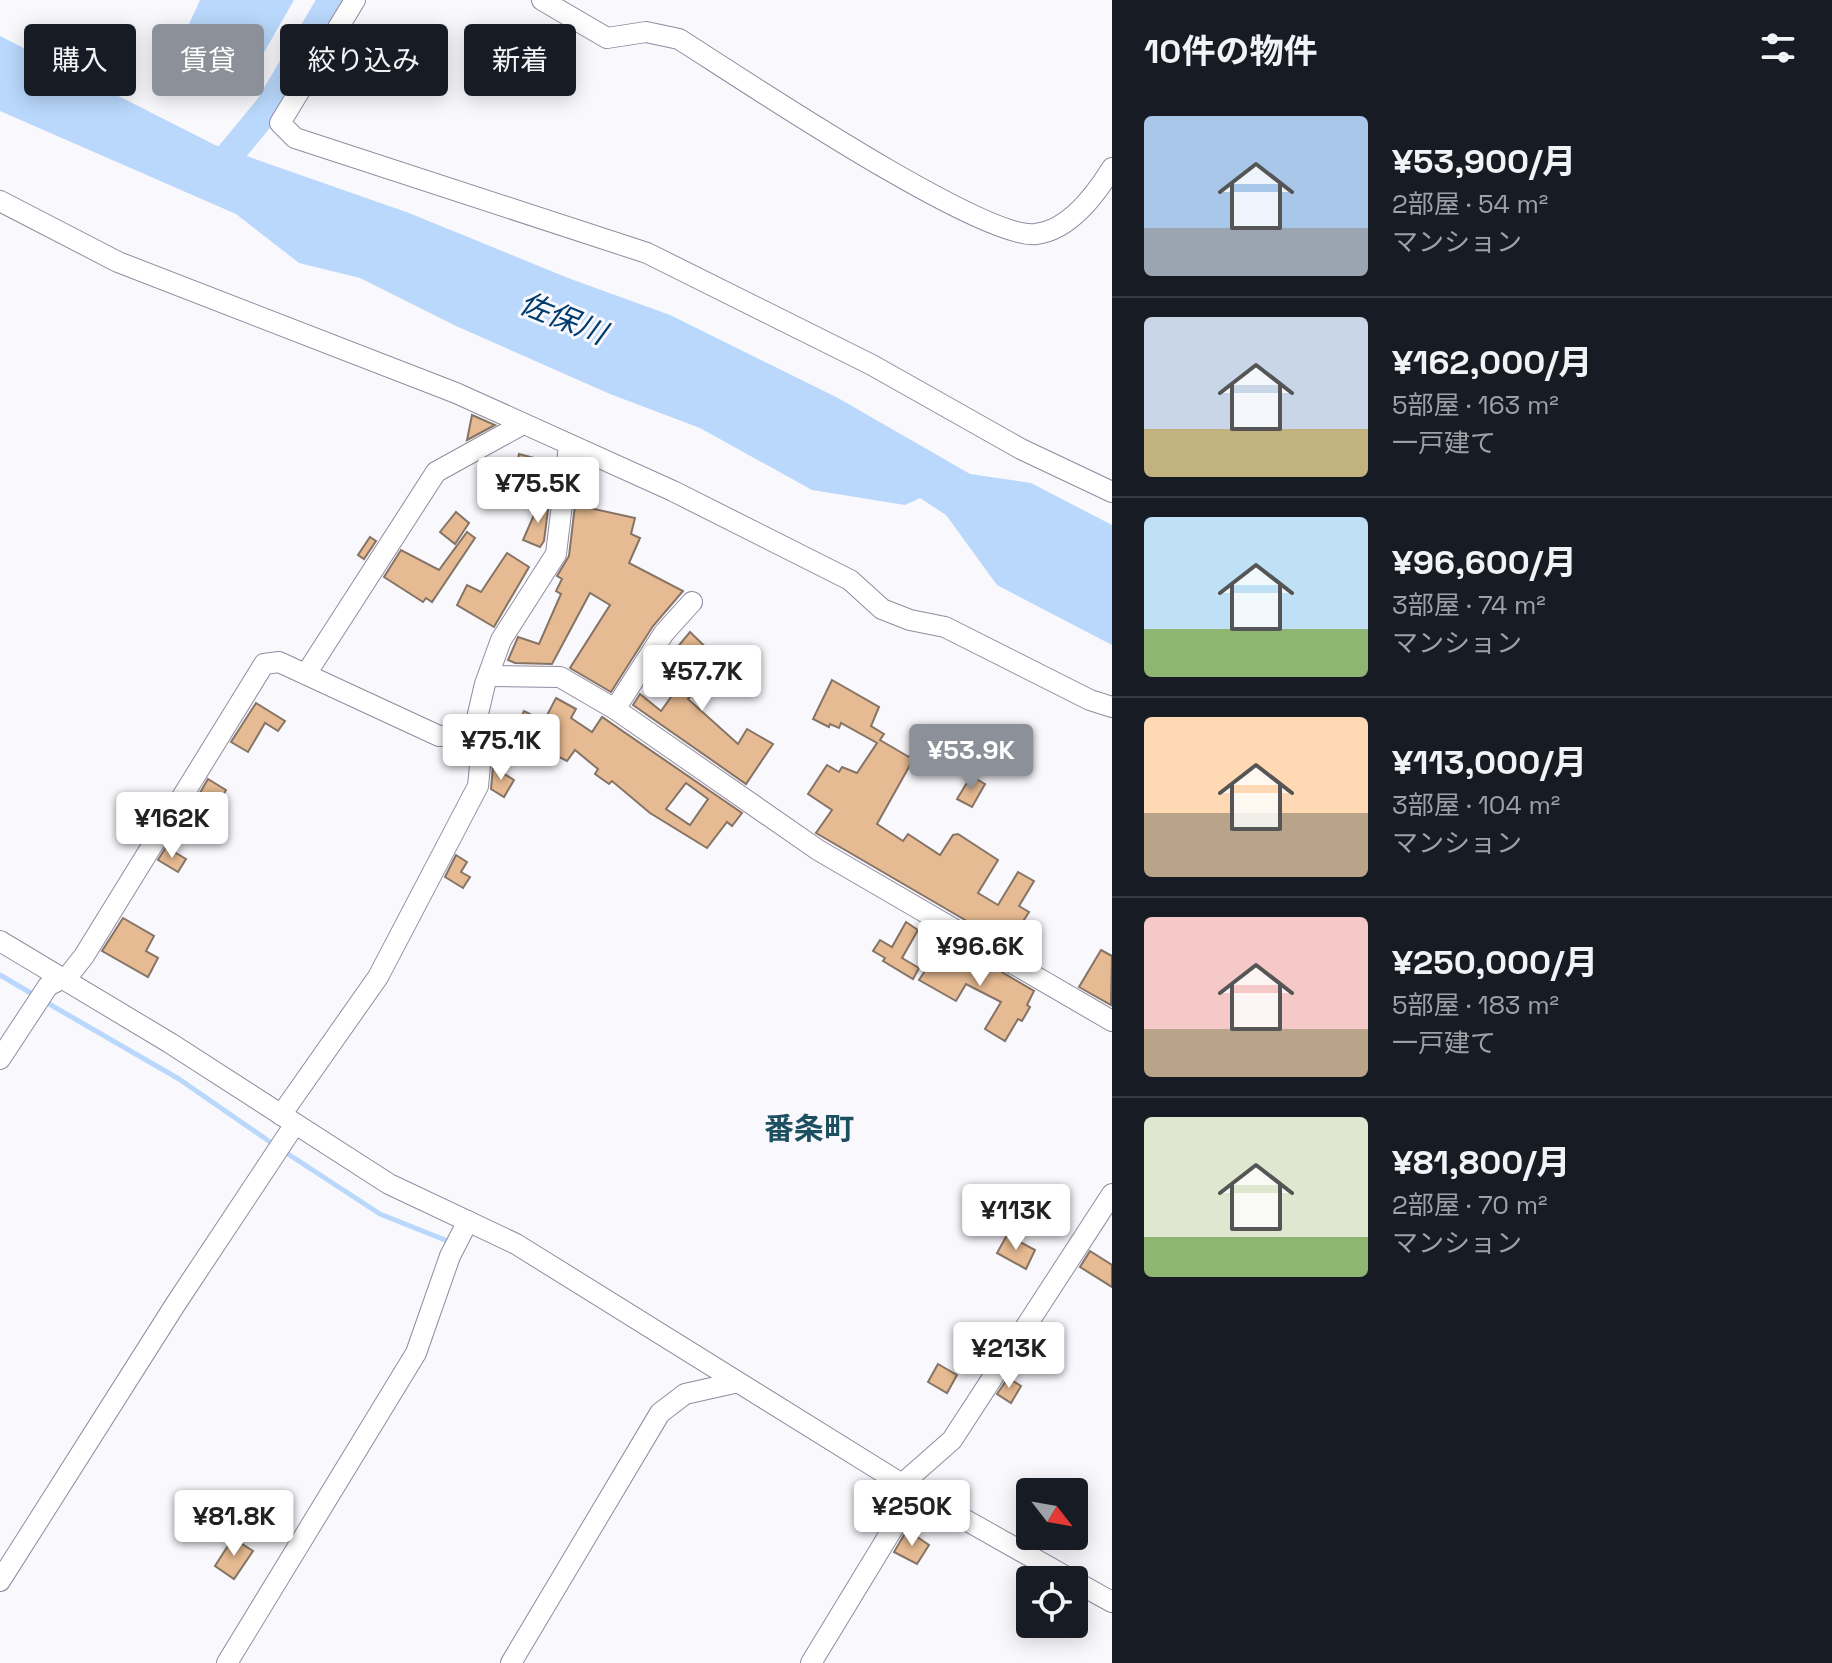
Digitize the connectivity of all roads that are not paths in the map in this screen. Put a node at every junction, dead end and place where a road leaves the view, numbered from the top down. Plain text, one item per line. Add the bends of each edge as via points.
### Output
1 (355, 0) edge
2 (542, 0) edge
3 (1112, 168) edge
4 (0, 201) edge
5 (523, 424) junction
6 (569, 446) junction
7 (1112, 492) edge
8 (692, 602) dead end
9 (306, 674) junction
10 (490, 676) junction
11 (1112, 707) edge
12 (615, 709) junction
13 (473, 735) junction
14 (0, 941) edge
15 (60, 980) junction
16 (1112, 1021) edge
17 (0, 1059) edge
18 (288, 1120) junction
19 (1112, 1194) edge
20 (468, 1221) junction
21 (734, 1383) junction
22 (908, 1488) junction
23 (1048, 1566) edge
24 (0, 1581) edge
25 (1088, 1588) edge
26 (1112, 1602) edge
27 (227, 1663) edge
28 (511, 1663) edge
29 (811, 1663) edge

1 - 7 street via 280,123 295,138 647,253
2 - 3 street via 607,38 646,32 679,39 872,159 964,211 1012,230 1035,235 1056,228 1098,190
4 - 5 street via 118,262
5 - 6 street
5 - 9 street via 436,472
6 - 10 street via 556,554 501,640
6 - 11 street via 673,491 850,580 882,609 945,627
8 - 12 street via 664,633
9 - 13 street via 439,736
9 - 15 street via 279,662 264,664 84,956
10 - 12 street via 560,677
10 - 13 street
12 - 16 street via 818,850
13 - 18 street via 481,756 478,786 378,977
14 - 15 street
15 - 17 street via 48,986
15 - 18 street
18 - 20 street via 389,1184
18 - 24 street
19 - 22 street via 952,1440
20 - 21 street via 516,1244
20 - 27 street via 416,1353
21 - 22 street
21 - 28 street via 685,1394 660,1413
22 - 23 street
22 - 29 street
25 - 26 street

